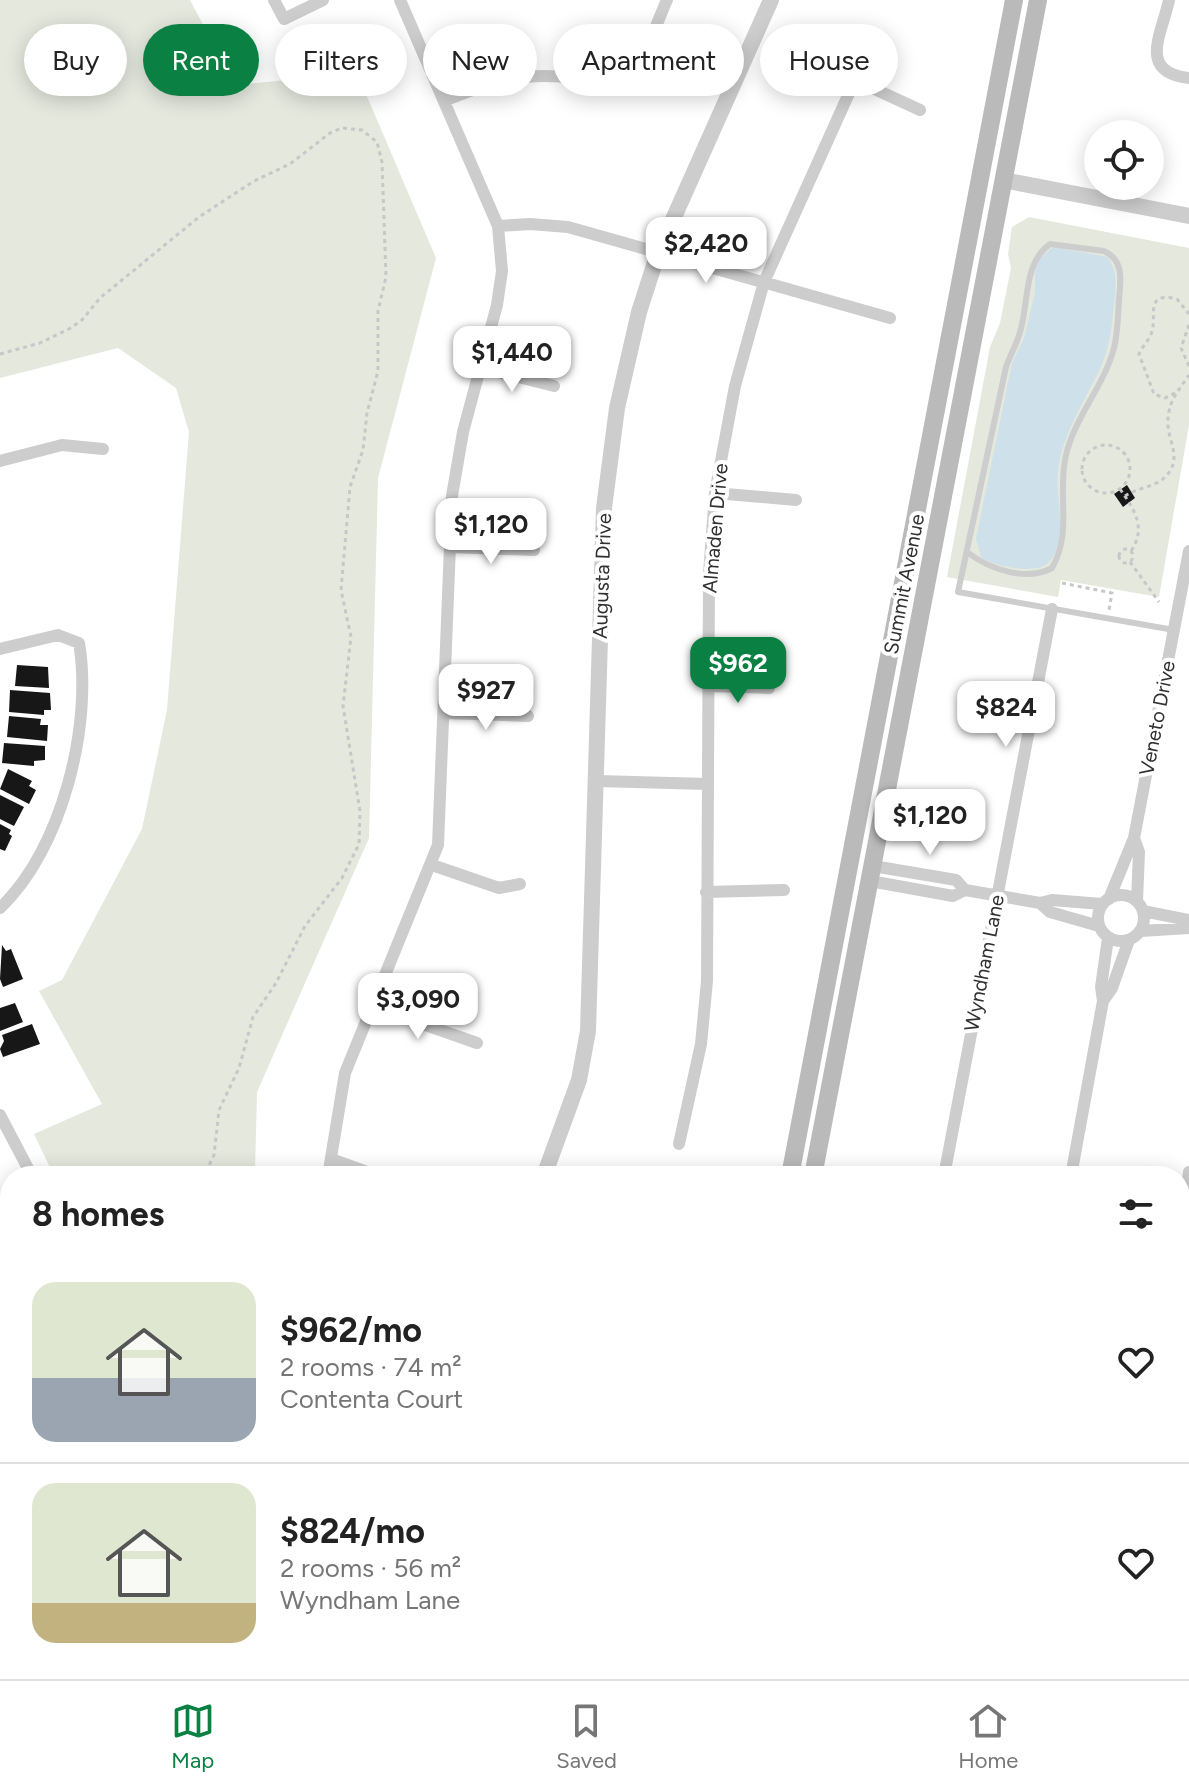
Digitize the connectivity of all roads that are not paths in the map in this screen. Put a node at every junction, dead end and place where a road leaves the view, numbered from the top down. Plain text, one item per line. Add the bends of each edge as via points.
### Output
1 (274, 0) edge
2 (323, 0) edge
3 (400, 0) edge
4 (667, 0) edge
5 (771, 0) edge
6 (1014, 0) edge
7 (1038, 0) edge
8 (1169, 0) edge
9 (1189, 78) edge
10 (444, 101) junction
11 (920, 110) dead end
12 (981, 176) junction
13 (1003, 180) junction
14 (1189, 216) edge
15 (498, 226) junction
16 (658, 253) junction
17 (764, 282) junction
18 (890, 318) dead end
19 (479, 367) junction
20 (554, 386) dead end
21 (103, 449) dead end
22 (0, 461) edge
23 (715, 493) junction
24 (796, 500) dead end
25 (450, 547) junction
26 (534, 550) dead end
27 (1189, 551) edge
28 (967, 552) junction
29 (1052, 609) junction
30 (1174, 630) junction
31 (0, 649) edge
32 (707, 686) junction
33 (769, 688) dead end
34 (445, 713) junction
35 (528, 716) dead end
36 (597, 781) junction
37 (708, 784) junction
38 (1134, 838) junction
39 (432, 865) junction
40 (871, 873) junction
41 (520, 884) dead end
42 (784, 890) dead end
43 (706, 892) junction
44 (996, 896) junction
45 (1106, 902) junction
46 (1040, 903) junction
47 (1140, 906) junction
48 (0, 908) edge
49 (1189, 920) edge
50 (1099, 926) junction
51 (1189, 928) edge
52 (1141, 931) junction
53 (1108, 938) junction
54 (1129, 940) junction
55 (1103, 1001) junction
56 (371, 1006) junction
57 (477, 1043) dead end
58 (0, 1115) edge
59 (679, 1144) dead end
60 (331, 1159) junction
61 (27, 1166) edge
62 (330, 1166) edge
63 (350, 1166) edge
64 (548, 1166) edge
65 (792, 1166) edge
66 (815, 1166) edge
67 (946, 1166) edge
68 (1073, 1166) edge

1 - 2 street via 284,19
3 - 10 street
4 - 10 street via 635,72 616,87 544,74 511,76
5 - 16 street, Augusta Drive
6 - 12 main road, Summit Avenue
7 - 13 main road, Summit Avenue
8 - 9 street via 1156,57 1169,73
10 - 15 street
11 - 17 street, Almaden Drive via 855,80
12 - 13 street
12 - 65 main road, Summit Avenue
13 - 14 street
13 - 40 main road, Summit Avenue
15 - 16 street via 568,227
15 - 19 street via 501,287
16 - 17 street
16 - 36 street, Augusta Drive via 629,353 610,448 601,567
17 - 18 street
17 - 23 street, Almaden Drive via 735,386
19 - 20 street
19 - 25 street via 456,467
21 - 22 street via 62,445
23 - 24 street
23 - 32 street, Almaden Drive
25 - 26 street
25 - 34 street
27 - 30 street, Veneto Drive
28 - 28 lane via 1032,266 1050,244 1104,251 1122,275 1116,333 1108,364 1065,458 1066,518 1058,557 1052,568 1031,575 988,567
28 - 29 lane via 958,592
29 - 30 lane
29 - 44 street, Wyndham Lane
30 - 38 street, Veneto Drive
31 - 48 street via 58,635 79,643 84,673 65,802 44,849
32 - 33 street
32 - 37 street, Almaden Drive
34 - 35 street
34 - 39 street via 441,814
36 - 37 street
36 - 64 street, Augusta Drive via 588,1031 579,1080
37 - 43 street, Almaden Drive
38 - 45 street, Veneto Drive
38 - 47 street, Veneto Drive
39 - 41 street via 499,888
39 - 56 street
40 - 44 street via 953,896 965,890
40 - 66 main road, Summit Avenue
42 - 43 street
43 - 59 street, Almaden Drive via 701,1044
44 - 46 street
44 - 67 street, Wyndham Lane
45 - 46 street
45 - 47 street via 1123,895
45 - 50 street
46 - 50 street via 1050,912
47 - 49 street
47 - 52 street
50 - 53 street
51 - 52 street
52 - 54 street
53 - 54 street
53 - 55 street
54 - 55 street
55 - 68 street
56 - 57 street
56 - 60 street via 345,1073
58 - 61 street
60 - 62 street
60 - 63 street

